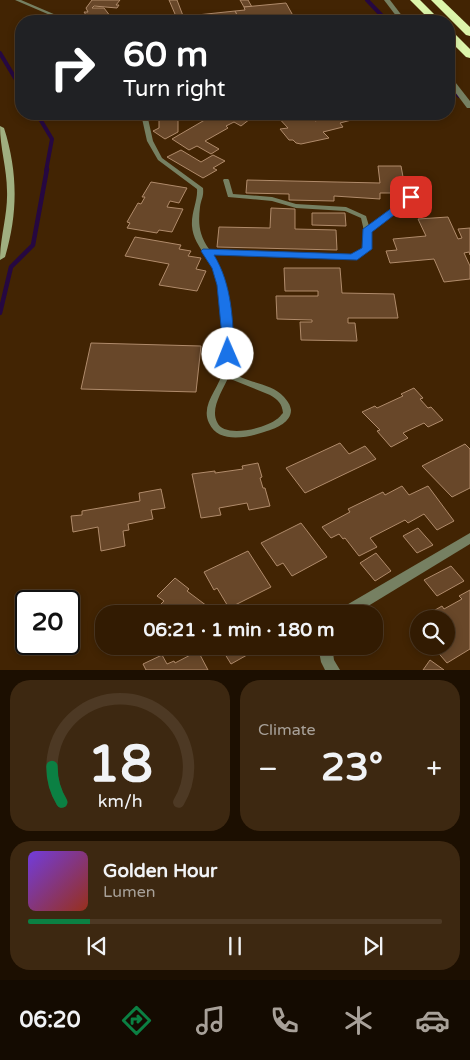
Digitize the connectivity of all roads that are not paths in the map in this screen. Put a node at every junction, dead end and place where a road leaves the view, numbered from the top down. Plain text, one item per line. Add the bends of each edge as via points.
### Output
1 (17, 0) edge
2 (387, 0) edge
3 (415, 0) edge
4 (436, 0) edge
5 (449, 0) edge
6 (53, 15) edge
7 (399, 15) edge
8 (430, 15) edge
9 (451, 15) edge
10 (455, 18) edge
11 (470, 23) edge
12 (470, 33) edge
13 (455, 40) edge
14 (470, 55) edge
15 (455, 87) edge
16 (470, 106) edge
17 (145, 120) edge
18 (0, 128) edge
19 (226, 180) dead end
20 (411, 197) dead end
21 (367, 231) junction
22 (207, 251) junction
23 (0, 257) edge
24 (227, 371) junction
25 (470, 538) edge
26 (358, 605) edge
27 (327, 655) edge
28 (333, 670) edge

1 - 6 lane
2 - 7 street
3 - 8 highway
4 - 9 highway
5 - 11 highway
10 - 12 highway
13 - 14 highway
15 - 16 street
17 - 22 lane via 150,141 160,159 200,188 195,226
18 - 23 street via 9,158 13,191 10,223
19 - 21 lane via 230,196 272,199 296,206 346,209 364,217
20 - 21 lane
21 - 22 lane via 367,249 353,257
22 - 24 lane via 217,268 224,292
24 - 24 lane via 211,407 215,426 222,432 248,434 282,422 287,410 279,397 232,377
25 - 26 street
27 - 28 street

